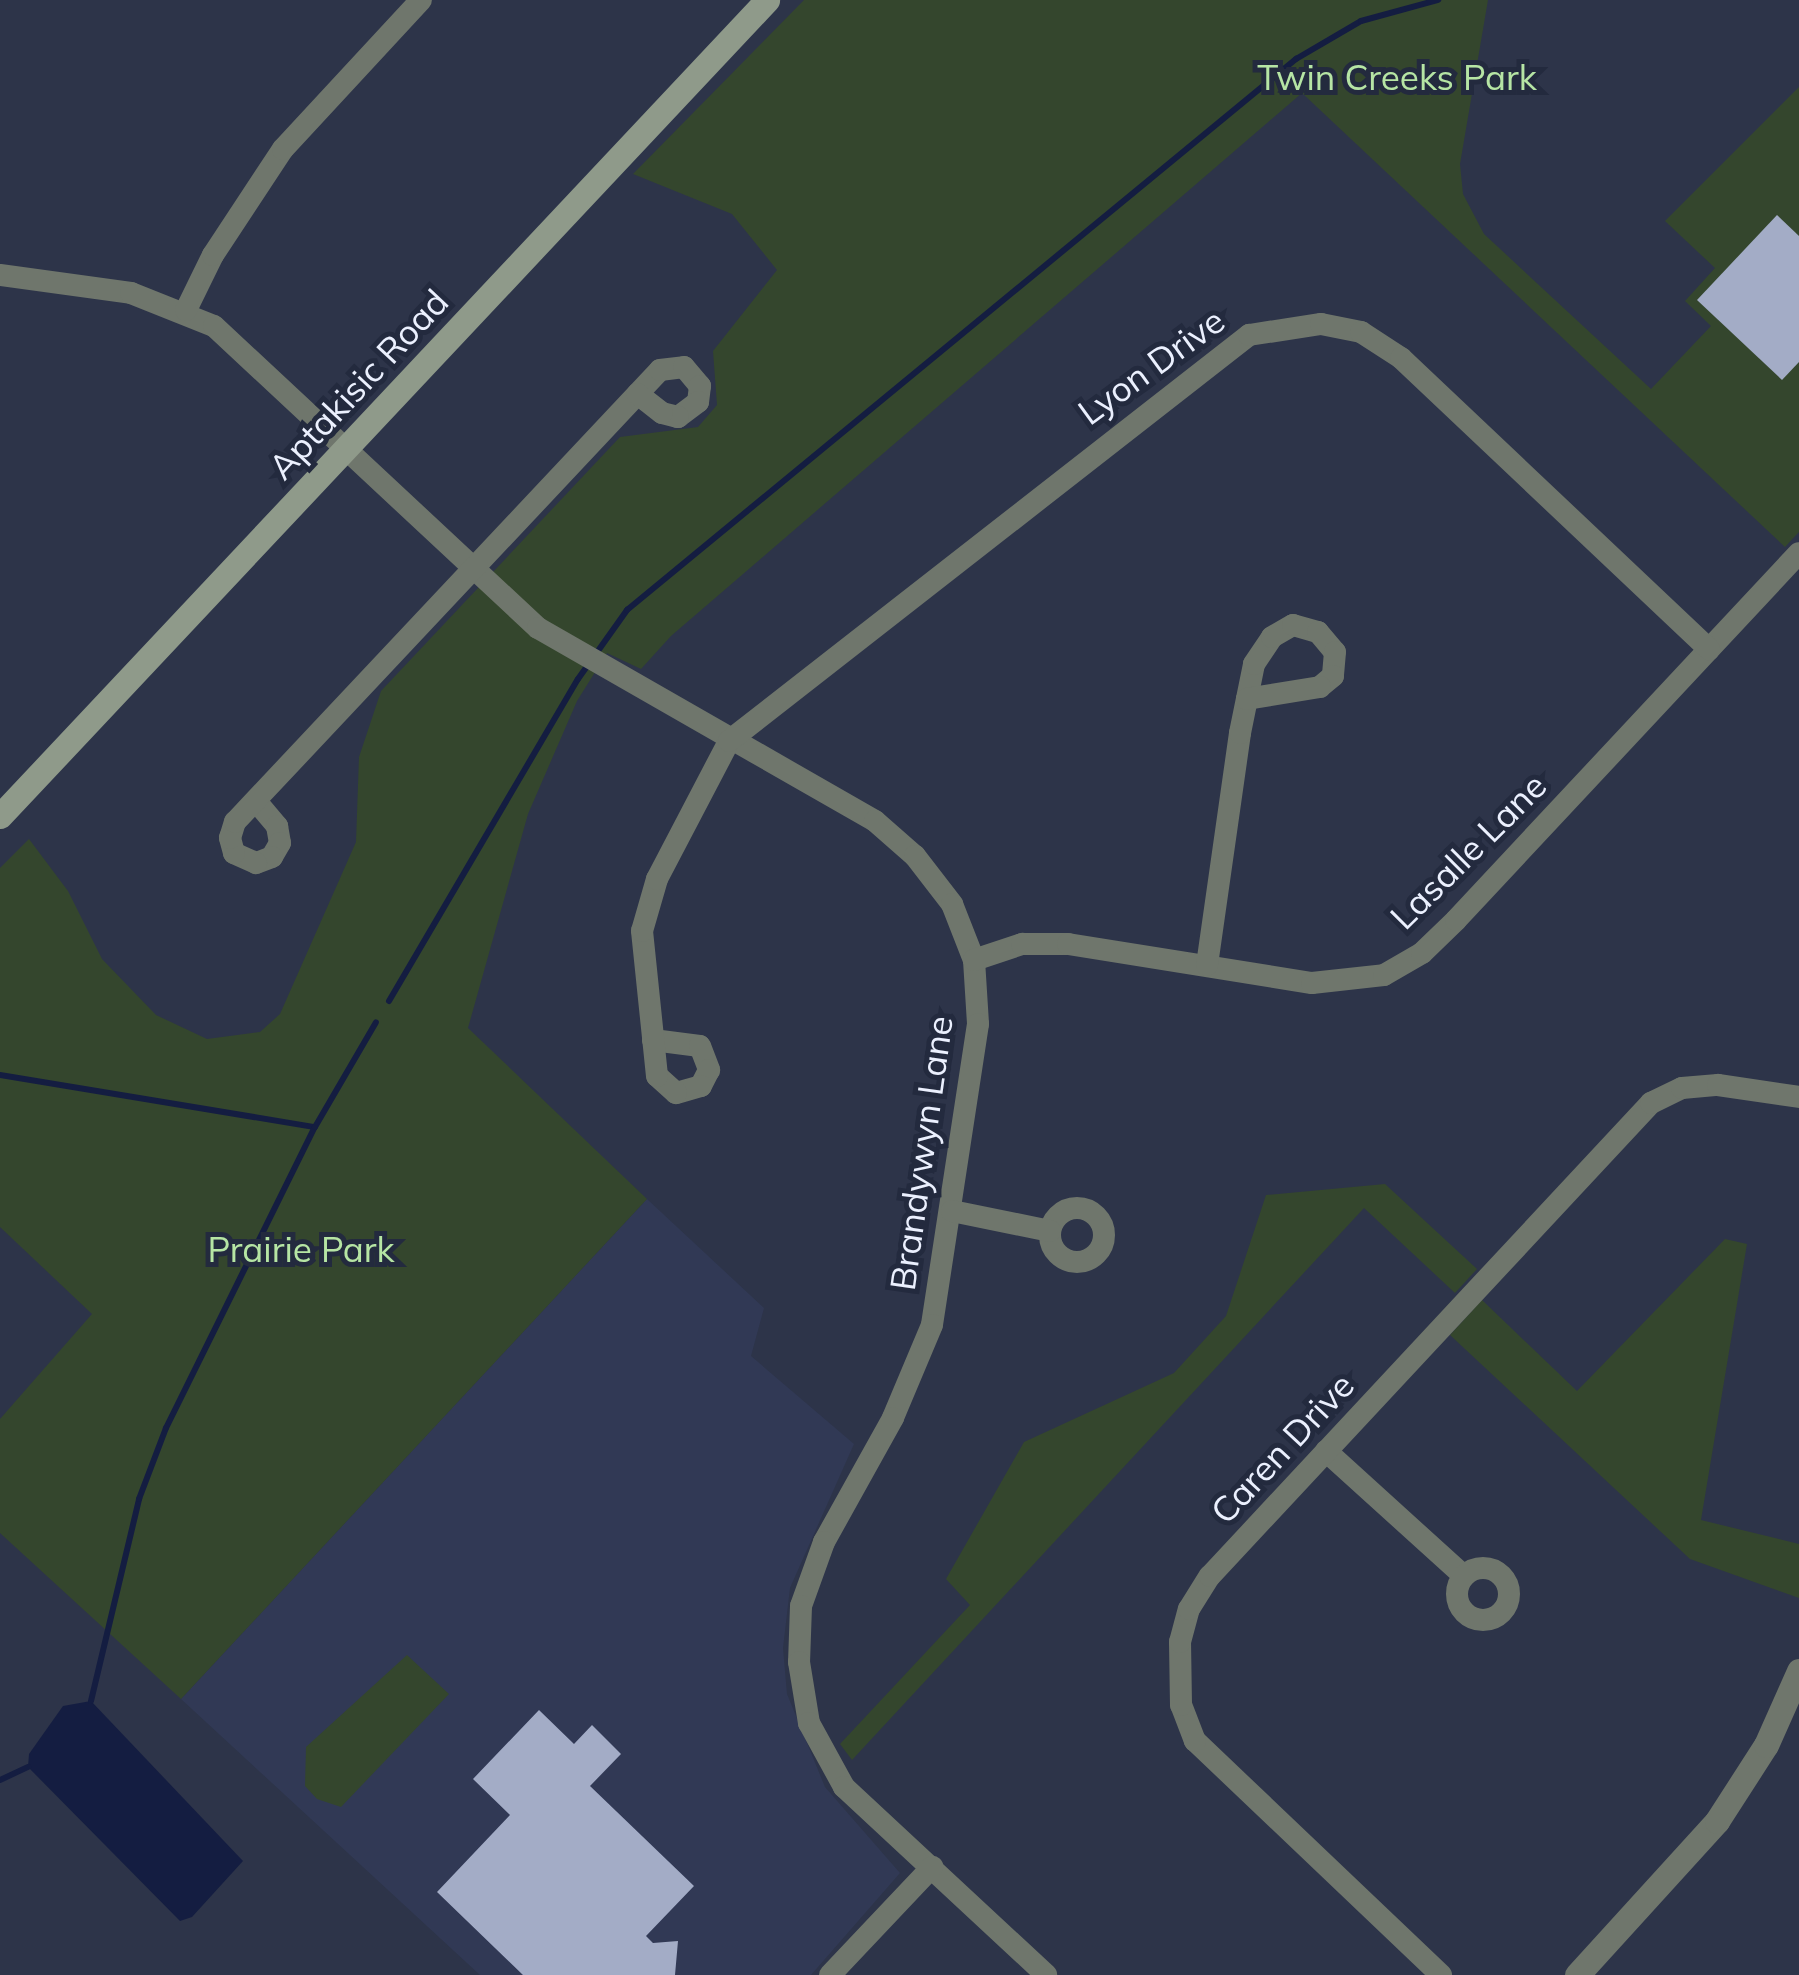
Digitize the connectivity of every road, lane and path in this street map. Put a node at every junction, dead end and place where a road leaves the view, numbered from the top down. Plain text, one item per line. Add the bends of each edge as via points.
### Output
1 (421, 0) edge
2 (767, 0) edge
3 (0, 274) edge
4 (186, 310) junction
5 (638, 394) dead end
6 (348, 447) junction
7 (1799, 553) edge
8 (476, 566) junction
9 (1709, 649) junction
10 (1247, 699) dead end
11 (729, 741) junction
12 (256, 801) dead end
13 (0, 816) edge
14 (974, 960) junction
15 (1207, 965) junction
16 (653, 1040) dead end
17 (1799, 1097) edge
18 (952, 1211) junction
19 (1050, 1231) dead end
20 (1326, 1450) junction
21 (1464, 1576) dead end
22 (1799, 1671) edge
23 (1793, 1700) edge
24 (932, 1868) junction
25 (830, 1975) edge
26 (1046, 1975) edge
27 (1441, 1975) edge
28 (1578, 1975) edge

1 - 4 street via 284,149 213,255
2 - 6 main road, Aptakisic Road
3 - 4 street, Brandywyn Lane via 131,293
4 - 6 street, Brandywyn Lane via 214,326
5 - 8 street
6 - 8 street, Brandywyn Lane
6 - 13 main road, Aptakisic Road
7 - 9 street, Lasalle Lane
8 - 11 street, Brandywyn Lane via 571,652
8 - 12 street
9 - 11 street, Lyon Drive via 1400,358 1361,332 1321,324 1284,327 1250,335 1217,354
9 - 15 street, Lasalle Lane via 1422,953 1384,975 1346,984
10 - 15 street
11 - 14 street, Brandywyn Lane via 874,821 915,856 952,904
11 - 16 street via 648,904 642,932
14 - 15 street, Lasalle Lane via 1022,944 1068,944
14 - 18 street, Brandywyn Lane via 978,1024
17 - 20 street, Caren Drive via 1718,1085 1682,1088 1651,1103
18 - 19 street
18 - 24 street, Brandywyn Lane via 932,1325 893,1418 824,1542 801,1606 798,1662 809,1723 844,1787
20 - 21 street
20 - 27 street, Caren Drive via 1210,1576 1189,1610 1180,1642 1181,1705 1195,1741 1219,1767
22 - 23 street
23 - 28 street via 1717,1821
24 - 25 street
24 - 26 street, Brandywyn Lane

